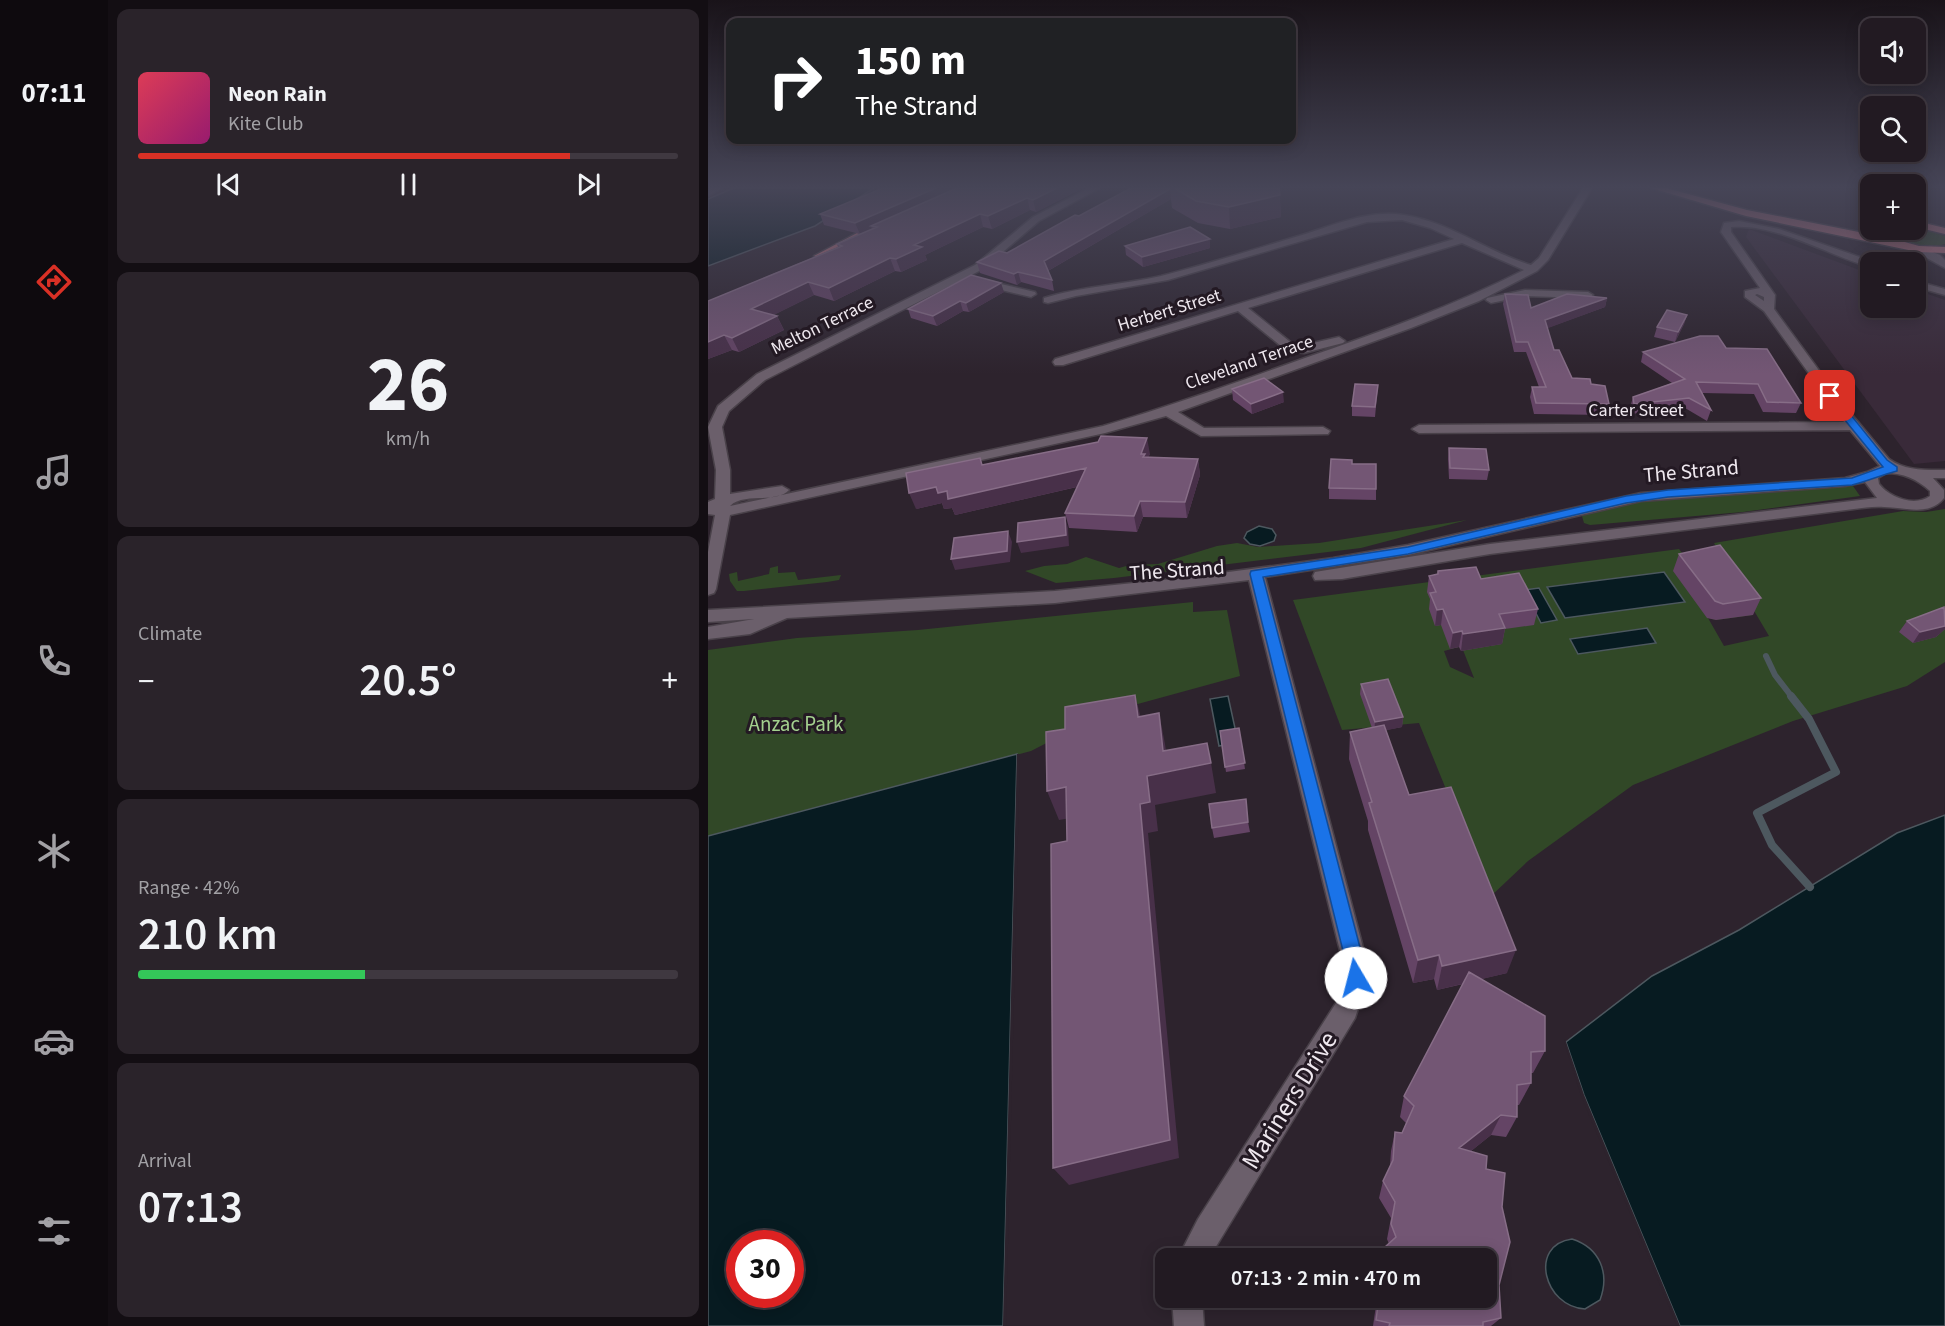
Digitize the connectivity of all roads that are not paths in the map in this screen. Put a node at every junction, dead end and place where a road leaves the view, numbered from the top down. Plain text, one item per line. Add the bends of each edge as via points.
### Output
1 (832, 250) edge
2 (998, 250) edge
3 (1259, 250) edge
4 (1428, 250) edge
5 (1482, 250) edge
6 (1549, 250) edge
7 (1740, 250) edge
8 (1829, 250) edge
9 (1920, 250) edge
10 (1844, 255) junction
11 (814, 258) edge
12 (1860, 261) edge
13 (1860, 265) edge
14 (1945, 265) edge
15 (1533, 269) junction
16 (963, 276) junction
17 (1926, 285) edge
18 (1944, 292) edge
19 (1031, 294) dead end
20 (1769, 294) junction
21 (1587, 295) edge
22 (1475, 299) junction
23 (1048, 300) dead end
24 (1239, 307) junction
25 (1768, 309) junction
26 (1378, 338) junction
27 (1059, 362) dead end
28 (723, 409) junction
29 (1168, 411) junction
30 (708, 421) edge
31 (1853, 426) junction
32 (1419, 429) dead end
33 (1323, 431) dead end
34 (708, 436) edge
35 (715, 463) edge
36 (1893, 469) junction
37 (1912, 473) junction
38 (1945, 474) edge
39 (1870, 477) junction
40 (870, 478) junction
41 (769, 491) junction
42 (1941, 497) edge
43 (1908, 505) junction
44 (715, 508) edge
45 (1583, 509) junction
46 (1612, 535) junction
47 (1257, 580) junction
48 (708, 589) edge
49 (790, 610) junction
50 (708, 616) edge
51 (708, 633) edge
52 (1198, 1248) edge
53 (1188, 1308) edge
54 (1189, 1326) edge

1 - 11 main road
2 - 16 street, Melton Terrace
3 - 23 street via 1164,278
4 - 24 street, Herbert Street
5 - 15 street
6 - 15 street, Cleveland Terrace
7 - 20 street
8 - 10 street
9 - 14 street
10 - 12 street
10 - 13 street
15 - 22 street, Cleveland Terrace
16 - 19 street
16 - 28 street, Melton Terrace via 761,377
17 - 18 street
20 - 25 street via 1772,298
20 - 25 street via 1748,294
21 - 22 street via 1525,293
22 - 26 street, Cleveland Terrace
24 - 26 street via 1293,349
24 - 27 street, Herbert Street
25 - 31 street
26 - 29 street, Cleveland Terrace
28 - 30 street, Melton Terrace
28 - 35 street via 715,427
29 - 33 street via 1201,432
29 - 40 street, Cleveland Terrace via 1059,440
31 - 32 street, Carter Street
31 - 36 street
34 - 35 street
35 - 41 street via 740,482
35 - 44 street
36 - 37 street
36 - 39 street, The Strand via 1875,472
37 - 38 street
37 - 42 street via 1932,484
39 - 43 street via 1877,492
39 - 45 street, The Strand via 1653,495
40 - 41 street, Cleveland Terrace
40 - 44 street, Cleveland Terrace
41 - 44 street, Cleveland Terrace via 741,495
42 - 43 street, The Strand via 1928,505
43 - 46 street, The Strand via 1854,504
44 - 48 street
45 - 46 street via 1573,516 1579,527
45 - 47 street, The Strand
46 - 47 street, The Strand via 1474,551 1357,573
47 - 49 street, The Strand via 1156,595
47 - 52 street, Mariners Drive via 1356,978 1346,1009
49 - 50 street, The Strand
49 - 51 street via 750,628
53 - 54 street

